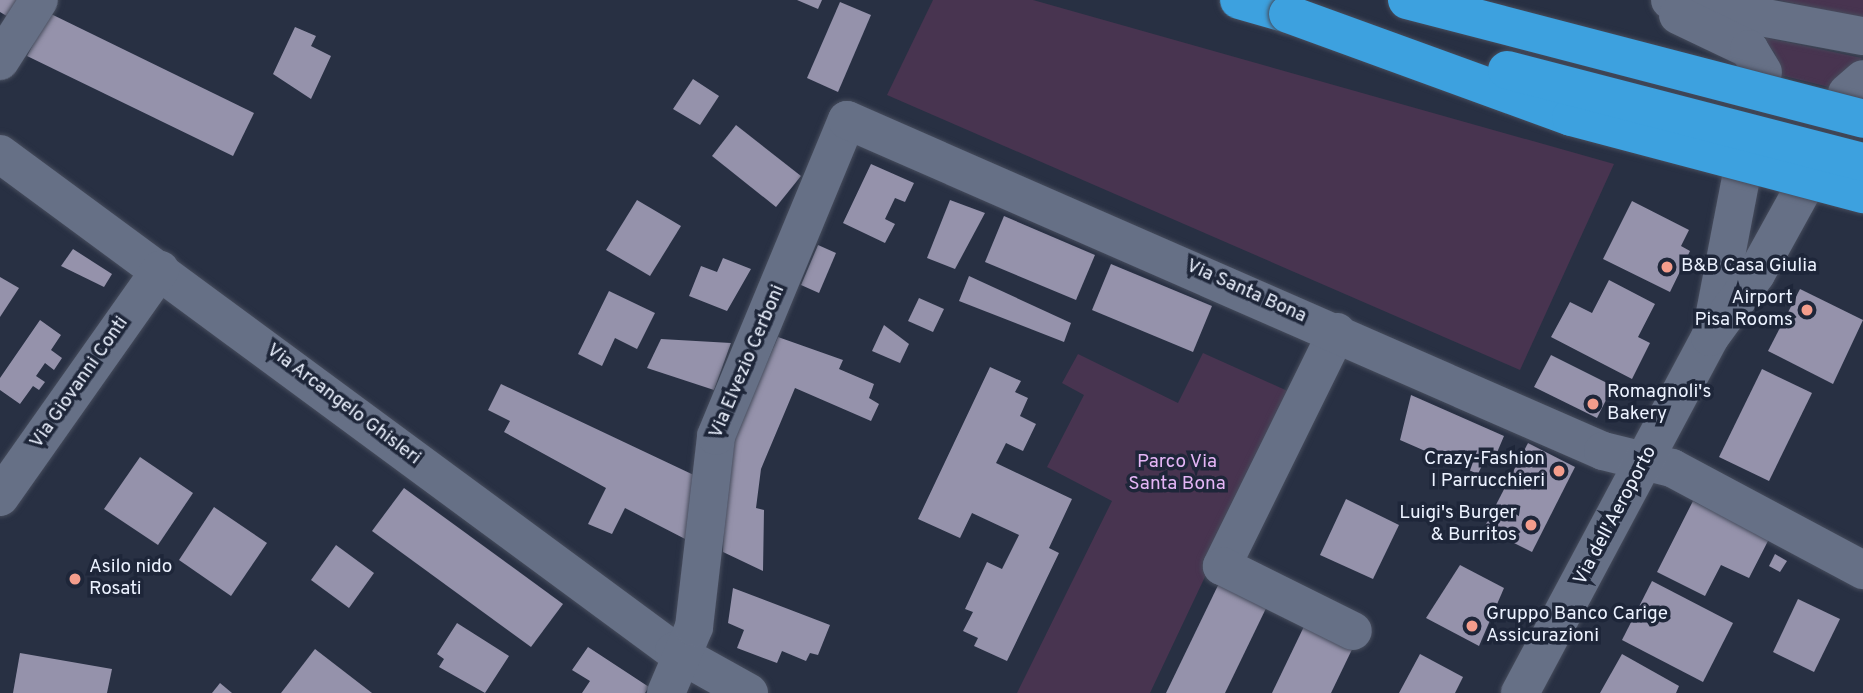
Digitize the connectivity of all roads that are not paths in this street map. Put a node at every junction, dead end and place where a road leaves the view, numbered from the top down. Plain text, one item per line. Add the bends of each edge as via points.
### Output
1 (40, 0) edge
2 (1239, 0) edge
3 (1407, 0) edge
4 (1652, 0) edge
5 (1670, 0) edge
6 (1288, 14) junction
7 (1863, 36) edge
8 (0, 61) edge
9 (1763, 72) dead end
10 (1858, 97) edge
11 (847, 120) joint
12 (0, 154) edge
13 (1863, 162) edge
14 (1742, 173) dead end
15 (1803, 189) dead end
16 (1863, 194) edge
17 (160, 270) junction
18 (1337, 332) junction
19 (1710, 337) junction
20 (1646, 461) junction
21 (0, 496) edge
22 (1863, 570) edge
23 (1353, 631) dead end
24 (684, 657) junction
25 (666, 693) edge
26 (748, 693) edge
27 (1520, 693) edge

1 - 8 street
2 - 6 highway
3 - 10 highway, bridge
4 - 9 street via 1749,49
5 - 7 street
6 - 13 highway, bridge
6 - 16 highway, bridge via 1571,117
11 - 18 street, Via Santa Bona
11 - 24 street, Via Elvezio Cerboni via 716,436 707,477 701,588
12 - 17 street, Via Arcangelo Ghisleri
14 - 19 street, Via dell'Aeroporto
15 - 19 street, Via dell'Aeroporto via 1756,274
17 - 21 street, Via Giovanni Conti
17 - 24 street, Via Arcangelo Ghisleri
18 - 20 street, Via Santa Bona via 1602,451
18 - 23 street via 1222,566
19 - 20 street, Via dell'Aeroporto
20 - 22 street, Via Santa Bona
20 - 27 street, Via dell'Aeroporto
24 - 25 street, Via Elvezio Cerboni
24 - 26 street, Via Arcangelo Ghisleri

